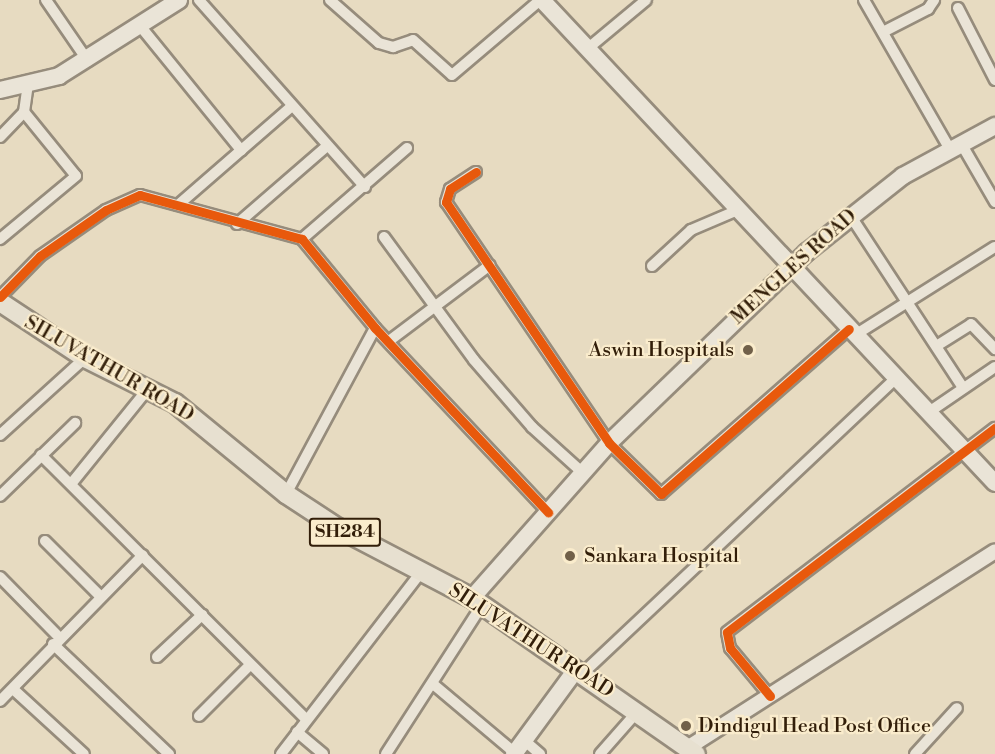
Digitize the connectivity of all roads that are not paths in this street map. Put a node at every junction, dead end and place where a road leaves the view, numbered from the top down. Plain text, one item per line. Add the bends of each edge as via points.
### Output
1 (46, 0) edge
2 (179, 0) edge
3 (199, 0) edge
4 (330, 0) edge
5 (541, 0) edge
6 (646, 0) edge
7 (864, 0) edge
8 (934, 0) edge
9 (958, 8) dead end
10 (141, 27) junction
11 (883, 32) junction
12 (586, 50) junction
13 (88, 61) junction
14 (995, 80) edge
15 (28, 84) junction
16 (0, 90) edge
17 (292, 106) junction
18 (24, 112) junction
19 (995, 126) edge
20 (0, 137) edge
21 (326, 147) junction
22 (407, 148) dead end
23 (957, 148) junction
24 (241, 150) junction
25 (476, 172) dead end
26 (365, 187) junction
27 (995, 202) edge
28 (178, 205) junction
29 (738, 210) junction
30 (850, 215) junction
31 (237, 224) junction
32 (384, 237) dead end
33 (0, 239) edge
34 (302, 239) junction
35 (995, 247) edge
36 (490, 266) junction
37 (652, 266) dead end
38 (793, 268) junction
39 (906, 299) junction
40 (0, 300) edge
41 (434, 307) junction
42 (375, 328) junction
43 (852, 332) junction
44 (389, 341) junction
45 (938, 345) junction
46 (995, 349) edge
47 (86, 358) junction
48 (995, 367) edge
49 (895, 379) junction
50 (962, 386) junction
51 (148, 389) junction
52 (929, 412) junction
53 (75, 423) dead end
54 (995, 428) edge
55 (0, 435) edge
56 (609, 443) junction
57 (969, 451) junction
58 (41, 456) junction
59 (583, 473) junction
60 (995, 483) edge
61 (71, 484) junction
62 (286, 494) junction
63 (0, 496) edge
64 (548, 512) junction
65 (45, 541) dead end
66 (995, 551) edge
67 (143, 555) junction
68 (421, 572) junction
69 (0, 577) edge
70 (100, 596) junction
71 (477, 601) junction
72 (202, 615) junction
73 (56, 640) junction
74 (157, 657) dead end
75 (250, 665) junction
76 (578, 672) junction
77 (434, 684) junction
78 (13, 689) junction
79 (770, 696) junction
80 (0, 701) edge
81 (957, 708) dead end
82 (637, 712) junction
83 (199, 716) dead end
84 (306, 719) junction
85 (297, 732) junction
86 (518, 749) edge
87 (693, 750) edge
88 (84, 754) edge
89 (169, 754) edge
90 (281, 754) edge
91 (323, 754) edge
92 (386, 754) edge
93 (540, 754) edge
94 (600, 754) edge
95 (915, 754) edge

1 - 13 street
2 - 10 main road
3 - 17 street
4 - 5 street via 379,43 393,47 413,40 452,75
5 - 12 main road
6 - 12 street
7 - 11 street
8 - 11 street via 928,9
9 - 14 street
10 - 13 main road
10 - 24 street
11 - 23 street
12 - 29 main road
13 - 15 main road
15 - 16 main road
15 - 18 street
17 - 21 street
17 - 24 street
18 - 20 street
18 - 33 street via 76,178
19 - 23 main road, MENGLES ROAD
21 - 26 street
21 - 31 street
22 - 26 street
23 - 27 street
23 - 30 main road, MENGLES ROAD
24 - 28 street
25 - 36 street via 444,198
26 - 34 street
28 - 31 street
28 - 40 street via 140,195 129,198 40,256
29 - 37 street via 691,230
29 - 38 main road
30 - 38 main road, MENGLES ROAD
30 - 39 street
31 - 34 street
32 - 41 street
34 - 42 street
35 - 39 street
36 - 41 street
36 - 56 street
38 - 43 main road
38 - 56 main road, MENGLES ROAD
39 - 43 street
39 - 45 street
40 - 47 main road, SILUVATHUR ROAD / SH284
41 - 44 street
41 - 59 street via 532,427
42 - 44 street
42 - 62 street
43 - 49 main road
43 - 56 street via 665,493
44 - 64 street
45 - 46 street via 971,324
45 - 50 street
47 - 51 main road, SILUVATHUR ROAD / SH284
47 - 55 street
48 - 50 street
49 - 52 main road
49 - 76 street
50 - 52 street
51 - 61 street
51 - 62 main road, SILUVATHUR ROAD / SH284 via 193,417 241,462
52 - 57 main road
53 - 58 street
54 - 57 street
56 - 59 main road, MENGLES ROAD
57 - 60 main road
57 - 79 street via 727,632 730,648
58 - 61 street
58 - 63 street
59 - 64 main road, MENGLES ROAD
61 - 67 street
62 - 68 main road, SILUVATHUR ROAD / SH284
64 - 71 main road, MENGLES ROAD
65 - 70 street
66 - 79 street
67 - 70 street
67 - 72 street
68 - 71 main road, SILUVATHUR ROAD / SH284
68 - 84 street
69 - 73 street
70 - 73 street
71 - 76 main road, SILUVATHUR ROAD / SH284
71 - 77 street
72 - 74 street
72 - 75 street
73 - 78 street
73 - 89 street
75 - 83 street
75 - 84 street
76 - 82 main road, SILUVATHUR ROAD / SH284
76 - 86 main road
77 - 86 street
77 - 92 street
78 - 80 street
78 - 88 street
79 - 87 street
81 - 95 street
82 - 87 main road, SILUVATHUR ROAD / SH284
82 - 94 street
84 - 85 street
85 - 90 street
85 - 91 street
86 - 93 street

